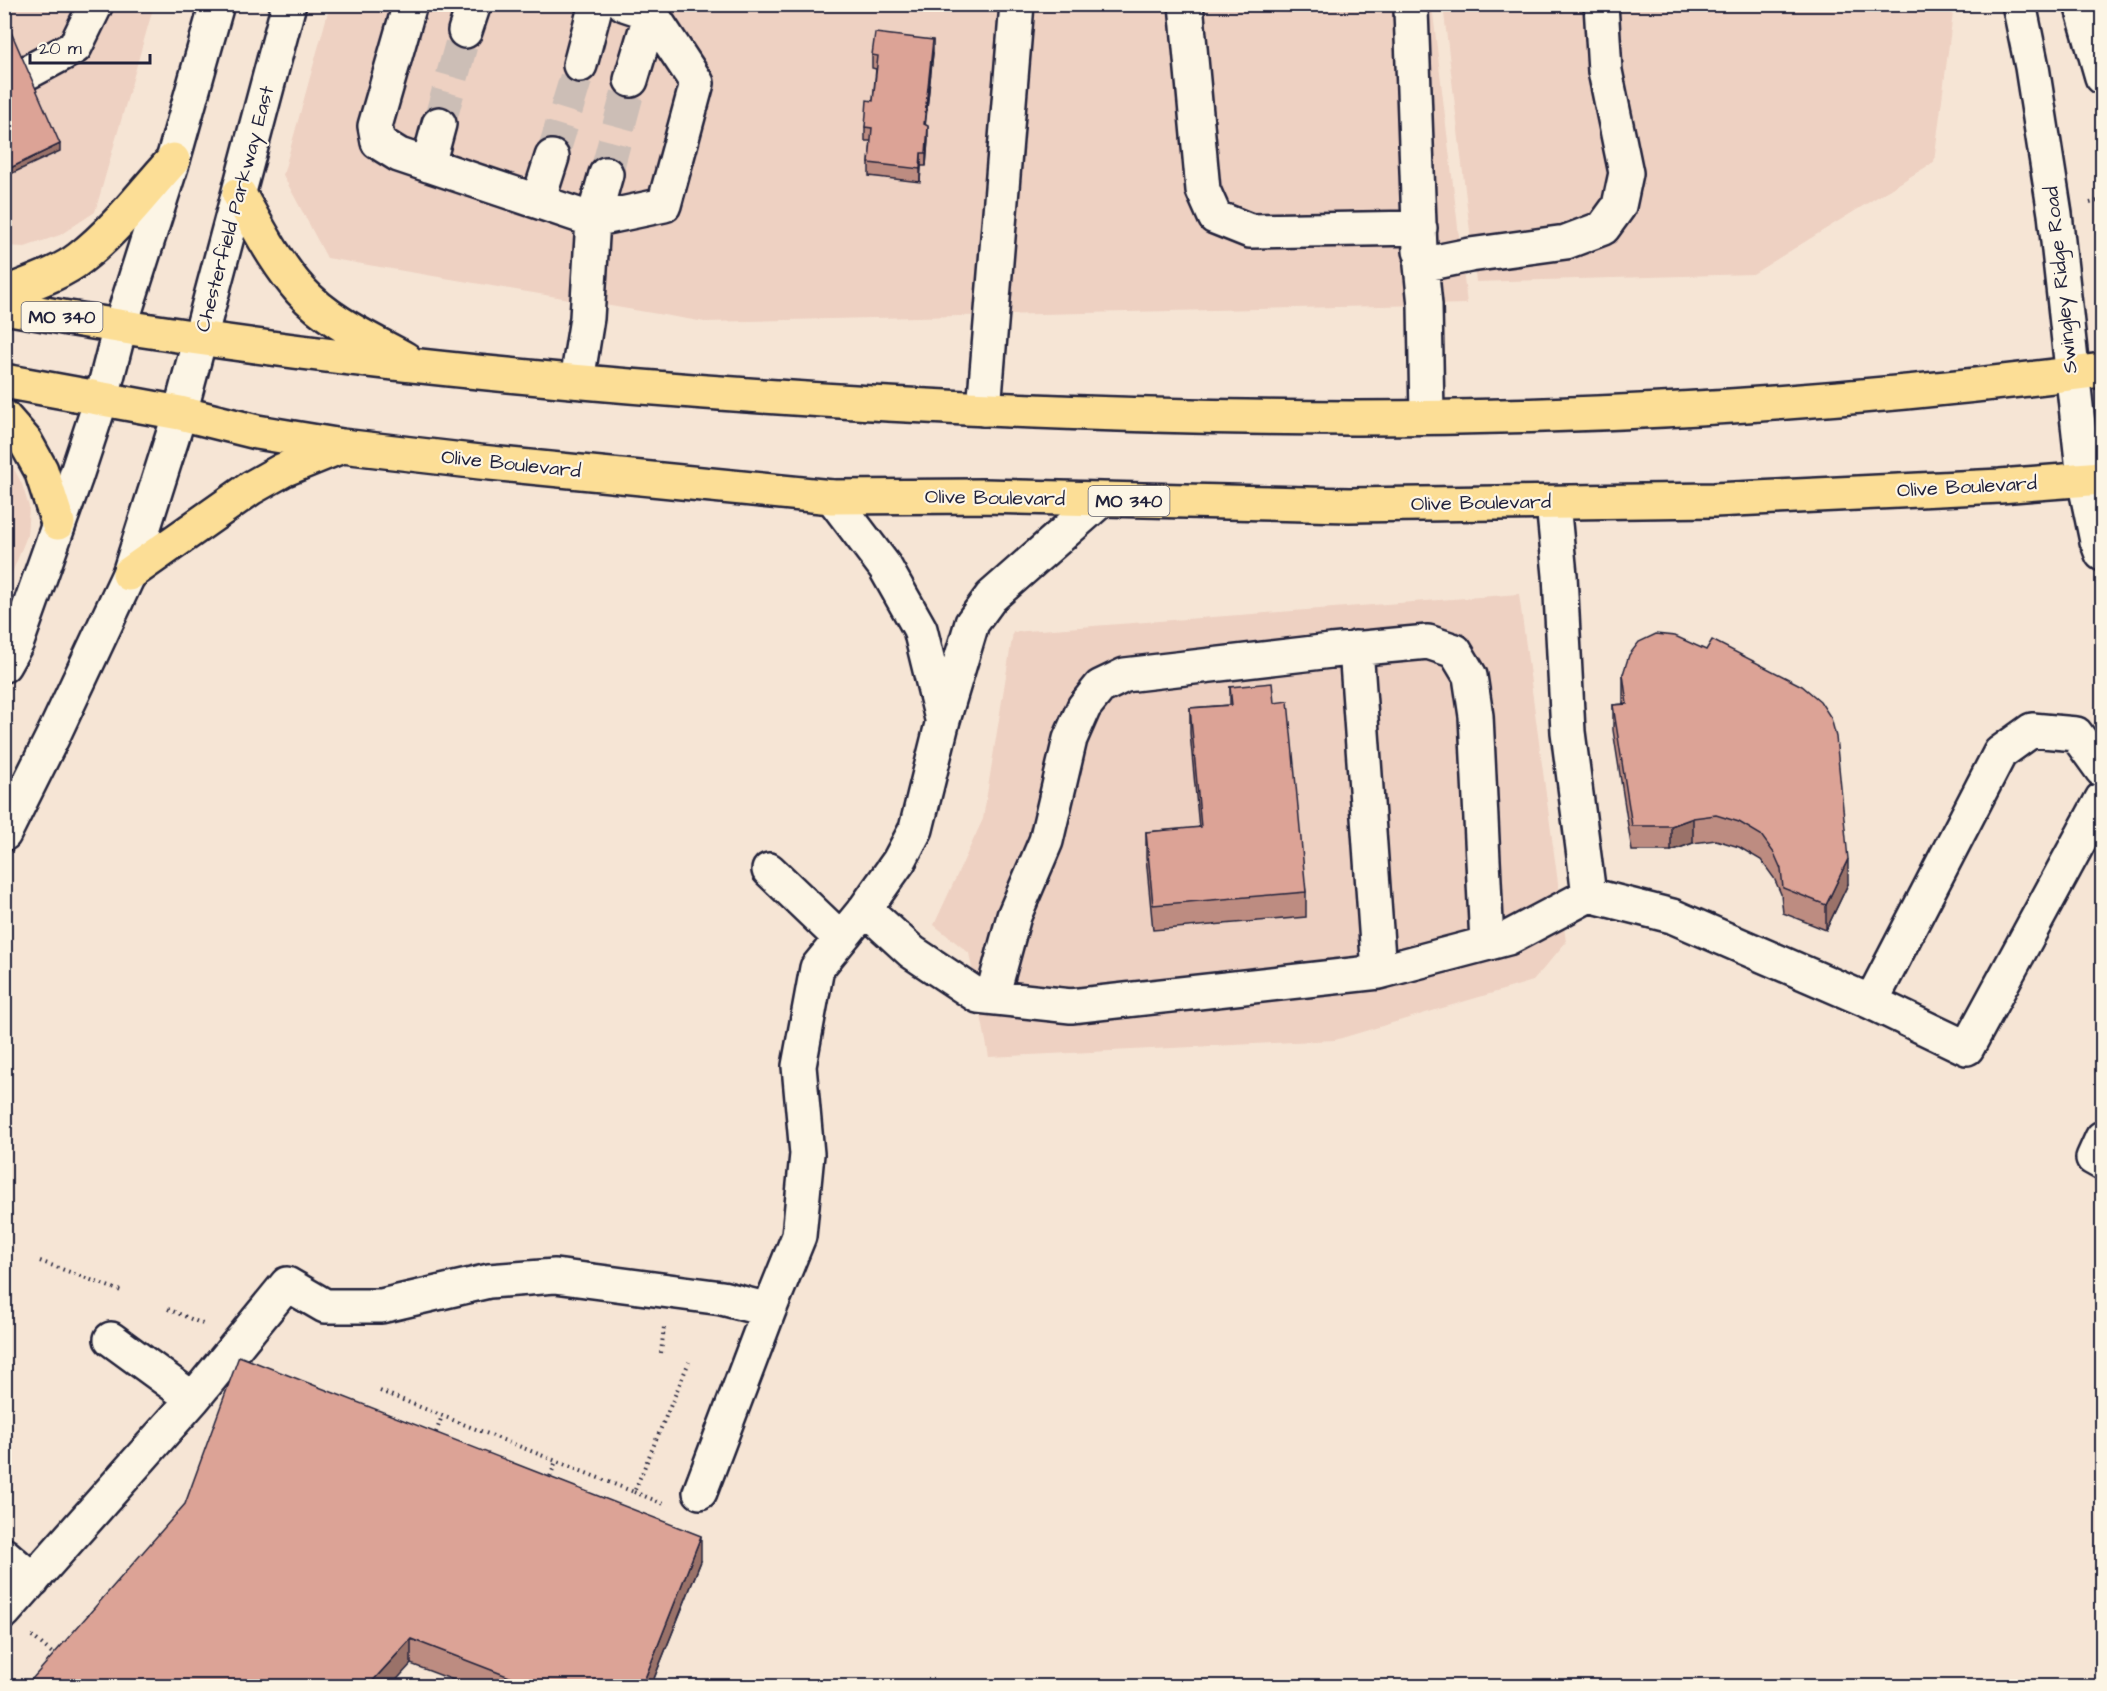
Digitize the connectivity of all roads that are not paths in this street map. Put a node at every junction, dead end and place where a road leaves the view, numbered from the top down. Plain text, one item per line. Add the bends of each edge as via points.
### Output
1 (96, 4) edge
2 (217, 4) edge
3 (289, 4) edge
4 (410, 4) edge
5 (597, 4) edge
6 (1017, 4) edge
7 (1186, 4) edge
8 (1601, 4) edge
9 (2019, 4) edge
10 (2081, 4) edge
11 (640, 7) edge
12 (1411, 10) dead end
13 (580, 65) tunnel mouth
14 (2103, 77) edge
15 (632, 80) tunnel mouth
16 (4, 85) edge
17 (439, 124) tunnel mouth
18 (552, 157) tunnel mouth
19 (173, 160) junction
20 (428, 165) junction
21 (606, 174) tunnel mouth
22 (240, 194) junction
23 (538, 201) junction
24 (593, 220) junction
25 (1420, 228) junction
26 (1421, 265) junction
27 (4, 294) edge
28 (4, 307) edge
29 (120, 327) junction
30 (200, 338) junction
31 (420, 367) junction
32 (2087, 372) edge
33 (4, 381) edge
34 (577, 381) junction
35 (102, 398) junction
36 (984, 409) junction
37 (180, 412) junction
38 (4, 417) edge
39 (1427, 417) junction
40 (342, 446) junction
41 (2093, 478) edge
42 (832, 497) junction
43 (1101, 500) junction
44 (1553, 502) junction
45 (58, 523) junction
46 (2103, 554) edge
47 (129, 574) junction
48 (1356, 648) junction
49 (4, 665) edge
50 (943, 720) junction
51 (2103, 770) edge
52 (2103, 799) edge
53 (4, 834) edge
54 (769, 870) dead end
55 (1589, 896) junction
56 (865, 909) junction
57 (840, 938) junction
58 (1487, 943) junction
59 (1379, 972) junction
60 (992, 997) junction
61 (1871, 1002) junction
62 (2103, 1138) edge
63 (2103, 1162) edge
64 (769, 1310) junction
65 (111, 1340) dead end
66 (193, 1399) junction
67 (700, 1492) dead end
68 (4, 1555) edge
69 (33, 1580) junction
70 (16, 1622) edge

1 - 16 street via 75,47
2 - 19 street
3 - 22 street, Chesterfield Parkway East
4 - 20 street via 375,126 378,142 399,155
5 - 13 street
6 - 36 street
7 - 25 street via 1203,190 1215,217 1250,231
8 - 26 street via 1605,71 1626,173 1619,206 1603,228 1566,242
9 - 32 street, Swingley Ridge Road
10 - 14 street
11 - 15 street
11 - 24 street via 697,83 664,205
12 - 25 street
17 - 20 street
18 - 23 street
19 - 27 main road via 106,235 78,259
19 - 29 street
20 - 23 street
21 - 24 street
22 - 30 street, Chesterfield Parkway East
22 - 31 main road via 278,261 302,292 337,321
23 - 24 street
24 - 34 street via 587,318
25 - 26 street
26 - 39 street
28 - 29 main road, MO 340
29 - 30 main road, MO 340
29 - 35 street
30 - 31 main road, MO 340
30 - 37 street, Chesterfield Parkway East
31 - 34 main road, MO 340
32 - 39 main road, MO 340 via 1825,400 1682,410
32 - 41 street, Swingley Ridge Road
33 - 35 main road, Olive Boulevard / MO 340
34 - 36 main road, MO 340 via 731,395
35 - 37 main road, Olive Boulevard / MO 340
35 - 45 street
36 - 39 main road, MO 340
37 - 40 main road, Olive Boulevard / MO 340 via 257,432
37 - 47 street, Chesterfield Parkway East
38 - 45 main road via 25,441 41,470
40 - 42 main road, Olive Boulevard / MO 340
40 - 47 main road via 250,488
41 - 44 main road, Olive Boulevard / MO 340 via 1714,500
41 - 46 street, Swingley Ridge Road via 2097,541
42 - 43 main road, Olive Boulevard / MO 340
42 - 50 street via 885,567 920,629
43 - 44 main road, Olive Boulevard / MO 340 via 1349,505
43 - 50 street via 991,597 972,623
44 - 55 street via 1568,732
45 - 49 street via 16,642
47 - 53 street, Chesterfield Parkway East
48 - 58 street via 1428,642 1455,651 1470,676 1476,716
48 - 59 street
48 - 60 street via 1125,675 1100,687 1084,706 1070,739 1046,841 1014,916
50 - 56 street via 916,829
51 - 61 street via 2076,734 2032,730 2000,753
52 - 61 street via 1967,1048
54 - 57 street
55 - 58 street via 1508,938
55 - 61 street via 1672,916
56 - 57 street
56 - 60 street via 912,952 978,996
57 - 64 street via 817,968 799,1066 807,1154 799,1236
58 - 59 street
59 - 60 street via 1071,1006
62 - 63 street via 2093,1158
64 - 66 street via 722,1298 555,1276 489,1281 381,1306 326,1306 287,1284
64 - 67 street
65 - 66 street
66 - 69 street
68 - 69 street
69 - 70 street

